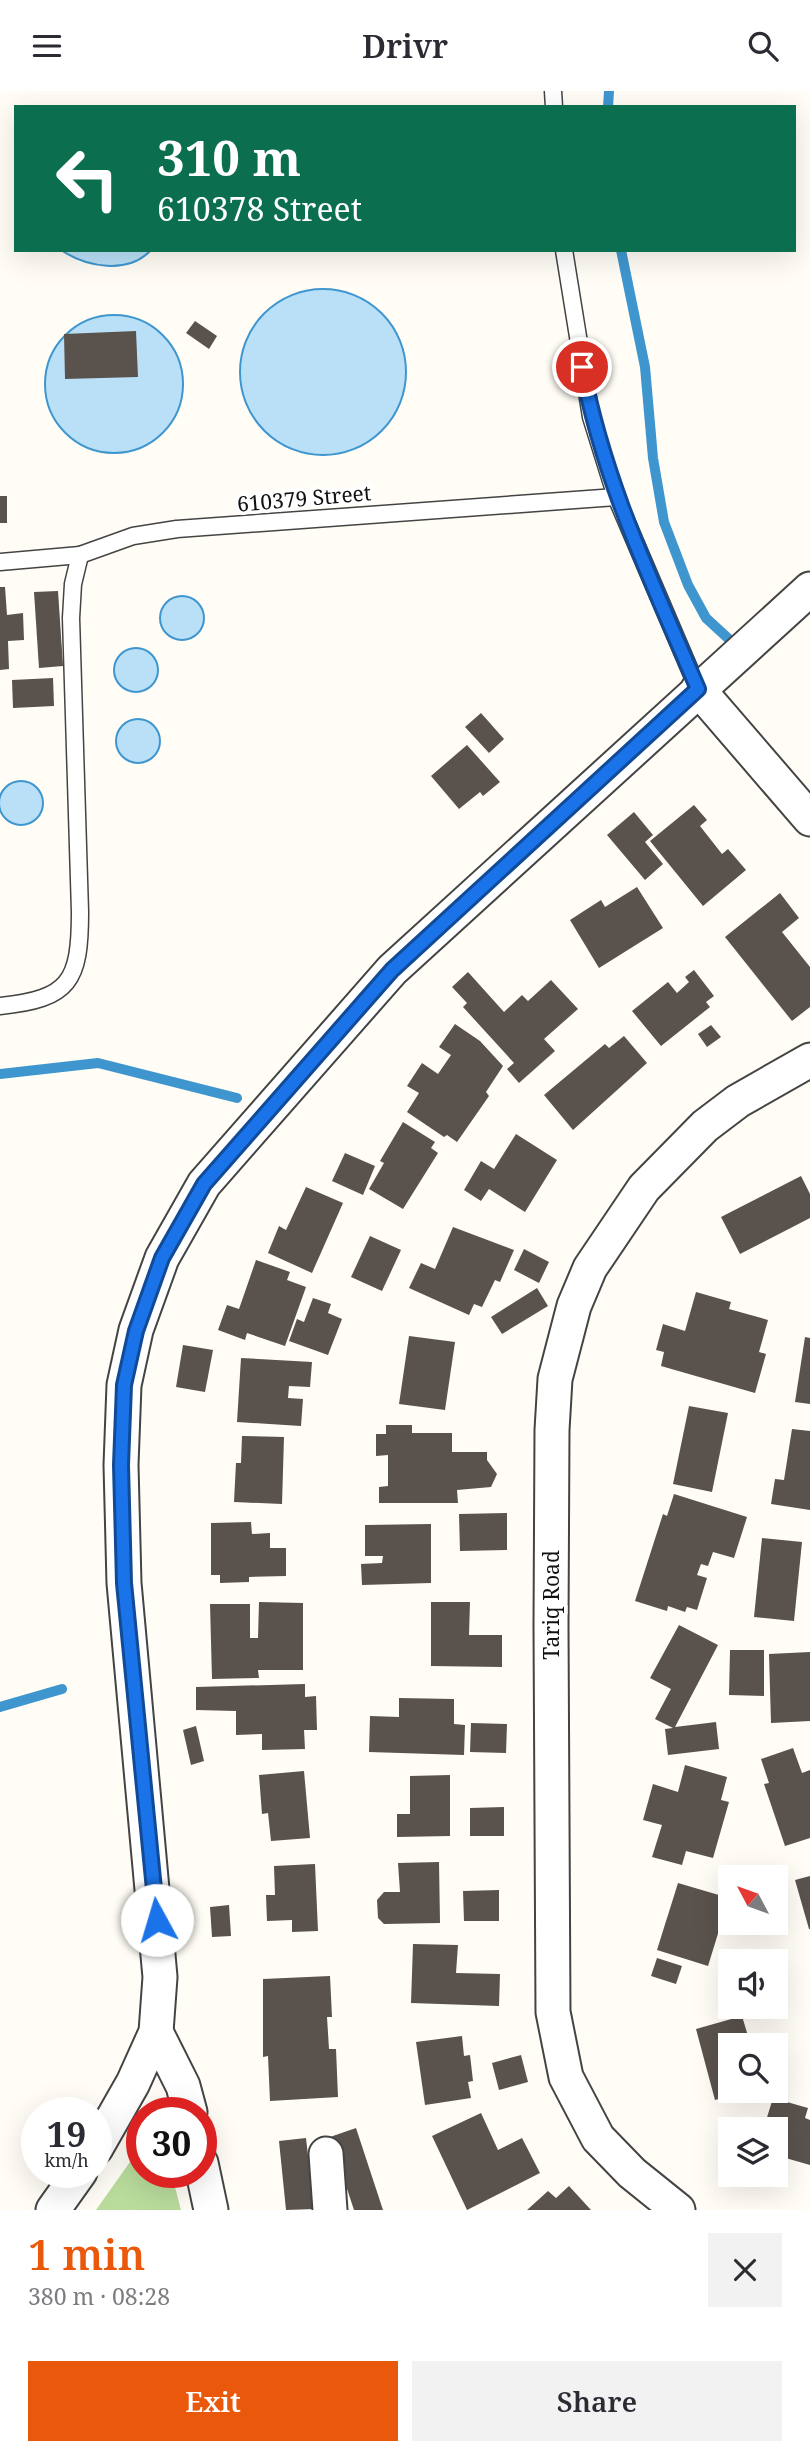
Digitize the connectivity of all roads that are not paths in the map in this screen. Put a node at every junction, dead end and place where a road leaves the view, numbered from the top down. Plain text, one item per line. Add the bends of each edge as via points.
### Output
1 (564, 252) edge
2 (616, 497) junction
3 (80, 555) junction
4 (0, 562) edge
5 (810, 589) edge
6 (698, 689) junction
7 (810, 819) edge
8 (0, 1006) edge
9 (810, 1060) edge
10 (156, 2032) junction
11 (186, 2097) edge
12 (112, 2120) edge
13 (326, 2154) dead end
14 (69, 2188) edge
15 (206, 2188) edge
16 (53, 2210) edge
17 (211, 2210) edge
18 (330, 2210) edge
19 (678, 2210) edge

1 - 2 lane via 591,417
2 - 3 lane, 610379 Street via 177,529 133,536
2 - 6 lane
3 - 4 lane, 610379 Street
3 - 8 lane via 71,618 78,952 66,983 54,995 34,1003
5 - 6 street
6 - 7 street
6 - 10 street via 392,970 204,1184 162,1258 136,1331 124,1385 121,1465 124,1583 157,1920 160,1977
9 - 19 street, Tariq Road via 738,1101 643,1188 590,1268 570,1318 555,1379 553,2013 566,2077 598,2138
10 - 11 street
10 - 12 street
13 - 18 street
14 - 16 street
15 - 17 street

